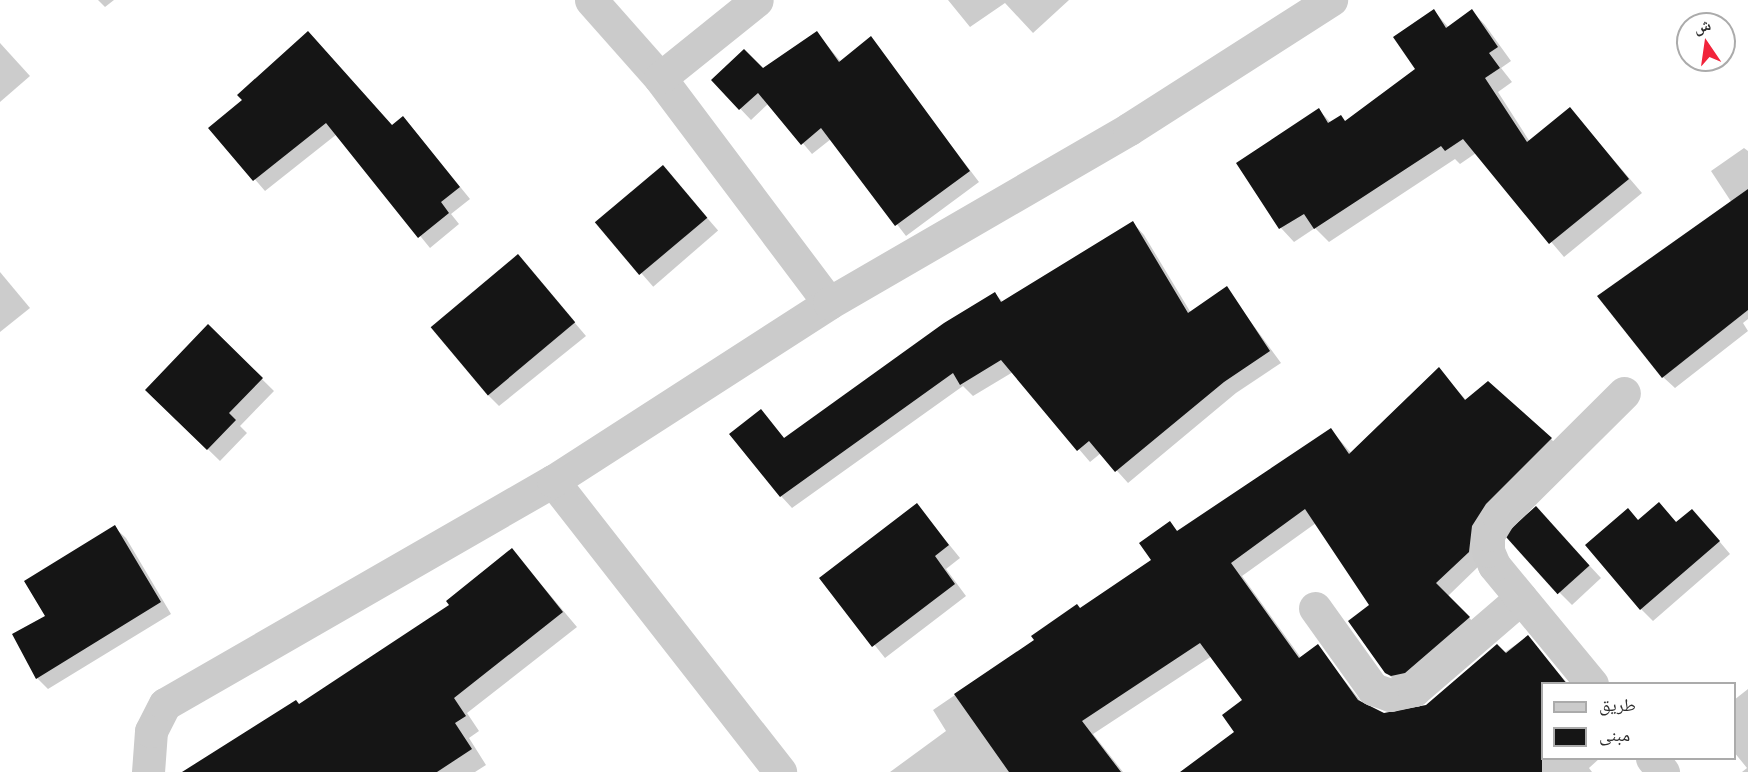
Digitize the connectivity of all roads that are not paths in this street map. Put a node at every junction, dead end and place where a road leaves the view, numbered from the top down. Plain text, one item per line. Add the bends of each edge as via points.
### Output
1 (591, 0) edge
2 (757, 0) edge
3 (1331, 0) edge
4 (660, 78) junction
5 (829, 303) junction
6 (1623, 393) dead end
7 (553, 481) junction
8 (1521, 598) junction
9 (1315, 608) dead end
10 (1590, 682) edge
11 (1653, 760) edge
12 (148, 772) edge
13 (780, 772) edge
14 (1663, 772) edge

1 - 4 street
2 - 4 street
3 - 5 street via 1129,129
4 - 5 street
5 - 7 street
6 - 8 street via 1499,517 1488,535 1488,551 1494,565
7 - 12 street via 165,704 151,731
7 - 13 street
8 - 9 street via 1414,690 1390,695 1373,689
8 - 10 street
11 - 14 street

